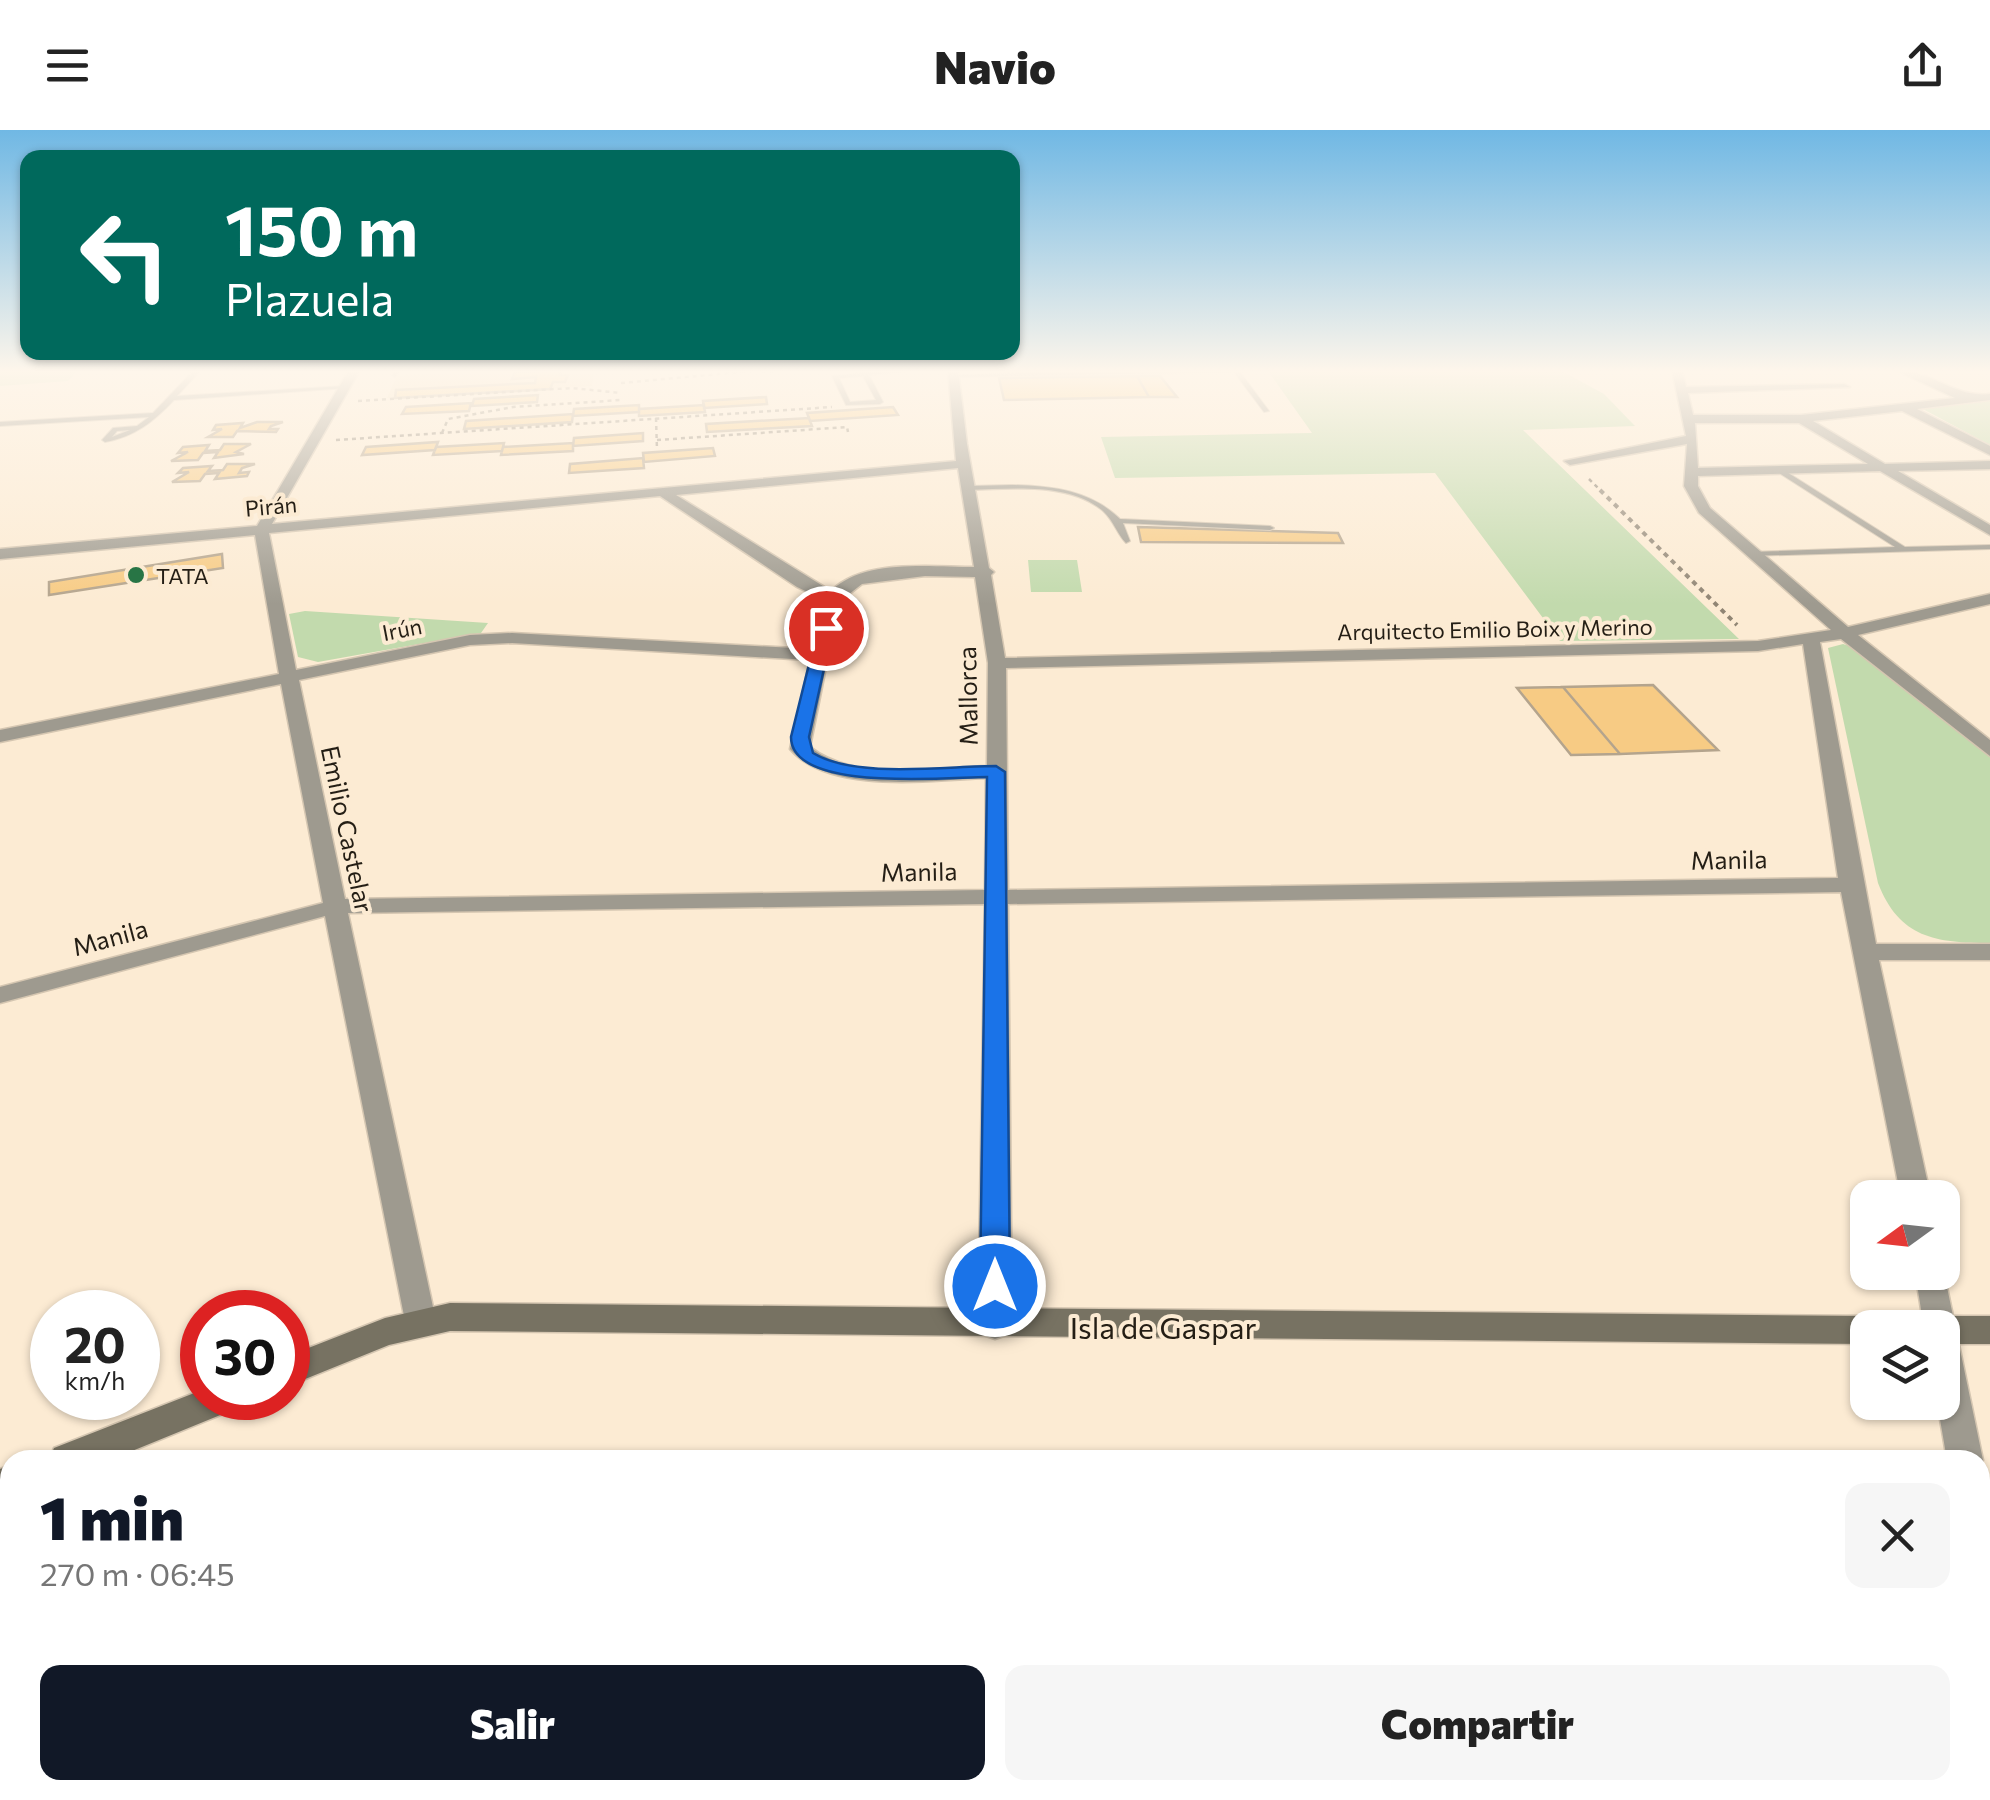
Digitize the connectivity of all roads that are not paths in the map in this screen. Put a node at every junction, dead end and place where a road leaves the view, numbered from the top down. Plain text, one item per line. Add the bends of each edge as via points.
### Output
1 (309, 448) edge
2 (962, 448) edge
3 (1643, 448) edge
4 (1692, 448) edge
5 (1851, 448) edge
6 (1570, 461) road end
7 (964, 464) junction
8 (1990, 465) edge
9 (1882, 466) junction
10 (1782, 471) junction
11 (1689, 472) junction
12 (969, 488) junction
13 (664, 493) junction
14 (1121, 521) junction
15 (1270, 528) dead end
16 (262, 529) junction
17 (1990, 531) edge
18 (1126, 540) dead end
19 (1902, 548) junction
20 (1990, 548) edge
21 (0, 554) edge
22 (1752, 554) junction
23 (986, 572) junction
24 (833, 598) junction
25 (1990, 599) edge
26 (1845, 633) junction
27 (1811, 640) junction
28 (820, 654) junction
29 (997, 663) junction
30 (286, 677) junction
31 (0, 736) edge
32 (1990, 750) edge
33 (996, 772) junction
34 (1851, 885) junction
35 (996, 898) junction
36 (337, 906) junction
37 (1868, 952) junction
38 (1990, 952) edge
39 (0, 994) edge
40 (1912, 1180) edge
41 (419, 1321) junction
42 (995, 1324) junction
43 (1850, 1330) edge
44 (1990, 1330) edge
45 (1960, 1331) edge
46 (310, 1363) edge
47 (180, 1415) edge
48 (1958, 1420) edge
49 (92, 1450) edge
50 (1963, 1450) edge

1 - 16 street
2 - 7 street, Mallorca
3 - 6 street
4 - 11 street
5 - 9 street
7 - 12 street, Mallorca
7 - 13 street, Pirán
8 - 9 street
9 - 10 street
9 - 17 street
10 - 11 street
10 - 19 lane
11 - 22 street via 1694,498
12 - 14 lane via 1066,494 1102,506
12 - 23 street, Mallorca
13 - 16 street, Pirán
13 - 24 street
14 - 15 lane
14 - 18 lane
16 - 21 street, Pirán
16 - 30 street, Emilio Castelar
19 - 20 lane
19 - 22 lane
22 - 26 street
23 - 24 street via 873,576 850,582
23 - 29 street, Mallorca
24 - 28 street
25 - 26 street, Arquitecto Emilio Boix y Merino
26 - 27 street, Arquitecto Emilio Boix y Merino
26 - 32 street
27 - 29 street, Arquitecto Emilio Boix y Merino
27 - 34 street
28 - 30 street, Irún via 487,638
28 - 33 street via 800,737 807,757 862,772
29 - 33 street, Mallorca
30 - 31 street, Irún
30 - 36 street, Emilio Castelar
33 - 35 street, Mallorca
34 - 35 street, Manila
34 - 37 street
35 - 36 street, Manila
35 - 42 street, Mallorca
36 - 39 street, Manila
36 - 41 street, Emilio Castelar
37 - 38 street
37 - 40 street
41 - 42 street, Isla de Gaspar
41 - 46 street, Isla de Gaspar
42 - 43 street, Isla de Gaspar
44 - 45 street
47 - 49 street
48 - 50 street

